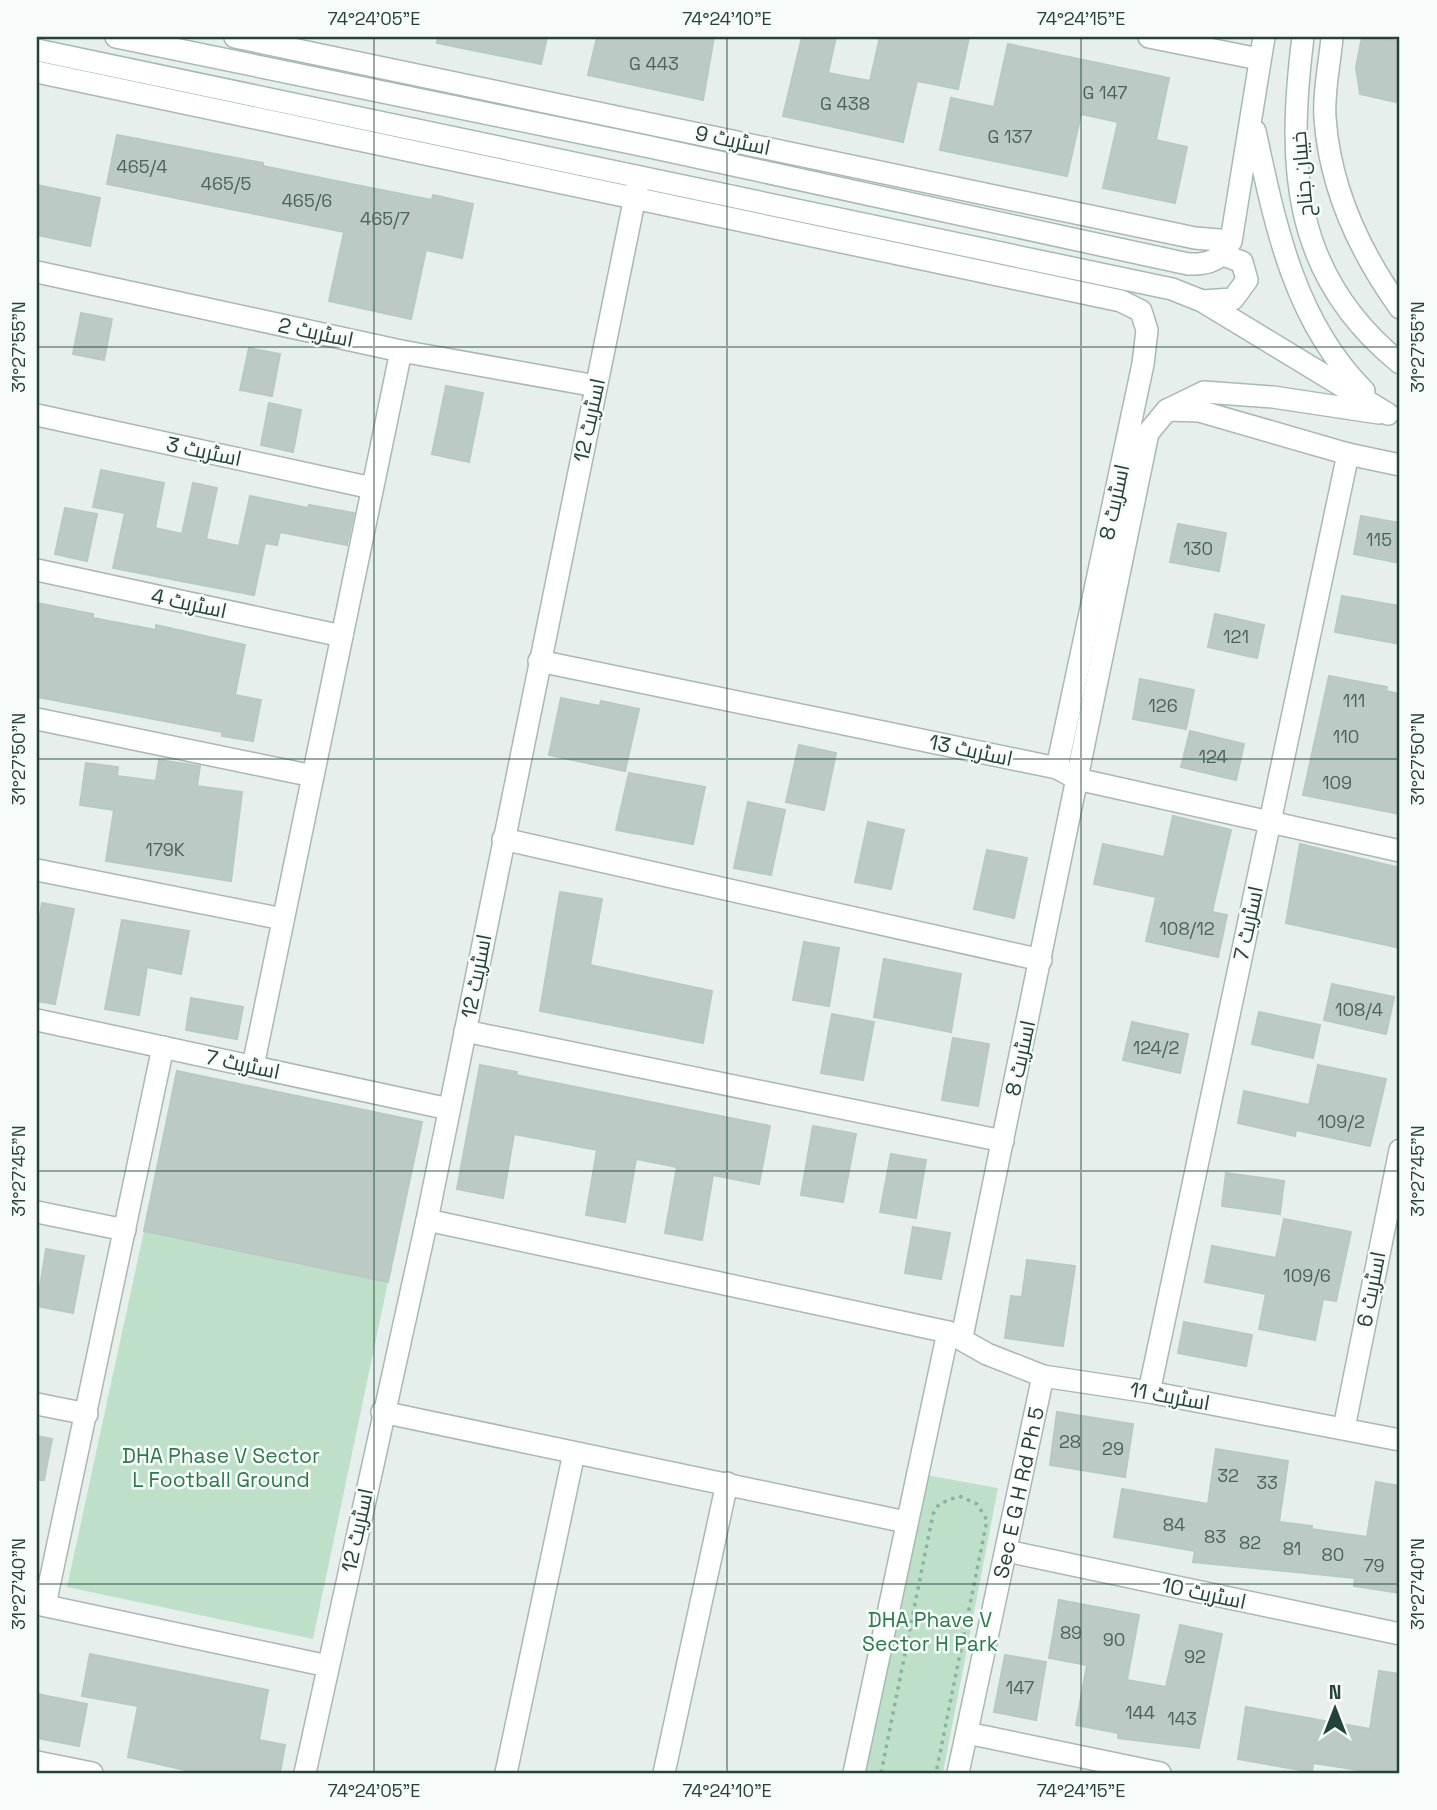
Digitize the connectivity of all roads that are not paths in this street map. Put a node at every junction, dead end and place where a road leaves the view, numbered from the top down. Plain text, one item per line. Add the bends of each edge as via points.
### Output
1 (116, 37) edge
2 (235, 37) edge
3 (1149, 37) edge
4 (1264, 37) edge
5 (1303, 37) edge
6 (1332, 37) edge
7 (37, 50) edge
8 (1259, 59) junction
9 (37, 72) edge
10 (1253, 118) junction
11 (639, 177) junction
12 (634, 199) junction
13 (1227, 248) junction
14 (37, 272) edge
15 (1202, 301) junction
16 (1400, 308) edge
17 (401, 351) junction
18 (1400, 363) edge
19 (596, 386) junction
20 (1167, 410) junction
21 (37, 415) edge
22 (1394, 418) edge
23 (1348, 454) junction
24 (1400, 465) edge
25 (372, 488) junction
26 (37, 570) edge
27 (342, 635) junction
28 (539, 661) junction
29 (37, 719) edge
30 (1058, 768) junction
31 (313, 776) junction
32 (1077, 779) junction
33 (1269, 822) junction
34 (503, 839) junction
35 (1400, 851) edge
36 (37, 870) edge
37 (284, 919) junction
38 (1041, 960) junction
39 (37, 1020) edge
40 (465, 1031) junction
41 (163, 1047) junction
42 (253, 1066) junction
43 (449, 1109) junction
44 (1003, 1141) junction
45 (1400, 1150) edge
46 (37, 1212) edge
47 (427, 1220) junction
48 (125, 1230) junction
49 (1391, 1236) edge
50 (955, 1334) junction
51 (1043, 1376) junction
52 (1149, 1392) junction
53 (37, 1404) edge
54 (382, 1412) junction
55 (87, 1414) junction
56 (1344, 1428) junction
57 (1400, 1440) edge
58 (574, 1452) junction
59 (727, 1483) junction
60 (906, 1522) junction
61 (1007, 1551) junction
62 (41, 1604) edge
63 (1400, 1634) edge
64 (328, 1666) junction
65 (967, 1733) junction
66 (37, 1762) edge
67 (92, 1773) edge
68 (305, 1773) edge
69 (506, 1773) edge
70 (664, 1773) edge
71 (854, 1773) edge
72 (958, 1773) edge
73 (1160, 1773) edge

1 - 13 street via 1188,264 1206,265
2 - 13 street, اسٹریٹ 9
3 - 8 street
4 - 8 street, خیبان جناح
5 - 18 street, خیبان جناح via 1297,156 1309,239 1329,285
6 - 16 street via 1325,117 1335,178 1358,242
7 - 11 street
8 - 10 street, خیبان جناح
9 - 12 street, اسٹریٹ 8
10 - 13 street, خیبان جناح
10 - 22 street, خیبان جناح via 1278,236 1294,283 1344,371
11 - 12 street, اسٹریٹ 12
11 - 15 street via 1172,289
12 - 19 street, اسٹریٹ 12
12 - 30 street, اسٹریٹ 8 via 1133,306 1141,312 1147,330 1136,400
13 - 15 street via 1242,262 1247,280 1233,299
14 - 17 street, اسٹریٹ 2
15 - 22 street
17 - 19 street, اسٹریٹ 2
17 - 25 street
19 - 28 street, اسٹریٹ 12
20 - 22 street via 1204,393 1273,397
20 - 23 street via 1199,411
20 - 32 street, اسٹریٹ 8 via 1147,433
21 - 25 street, اسٹریٹ 3
23 - 24 street
23 - 33 street, اسٹریٹ 7
25 - 27 street
26 - 27 street, اسٹریٹ 4
27 - 31 street
28 - 30 street, اسٹریٹ 13
28 - 34 street, اسٹریٹ 12
29 - 31 street
30 - 32 street, اسٹریٹ 13
31 - 37 street
32 - 33 street, اسٹریٹ 13
32 - 38 street, اسٹریٹ 8
33 - 35 street, اسٹریٹ 13
33 - 52 street, اسٹریٹ 7
34 - 38 street
34 - 40 street, اسٹریٹ 12
36 - 37 street
37 - 42 street
38 - 44 street, اسٹریٹ 8
39 - 41 street, اسٹریٹ 7
40 - 43 street, اسٹریٹ 12
40 - 44 street
41 - 42 street, اسٹریٹ 7
41 - 48 street
42 - 43 street, اسٹریٹ 7
43 - 47 street, اسٹریٹ 12
44 - 50 street, اسٹریٹ 8
45 - 49 street, اسٹریٹ 6
46 - 48 street
47 - 50 street
47 - 54 street, اسٹریٹ 12
48 - 55 street
49 - 56 street, اسٹریٹ 6
50 - 51 street, اسٹریٹ 11 via 987,1354
50 - 60 street, اسٹریٹ 8
51 - 52 street, اسٹریٹ 11
51 - 61 street, Sec E G H Rd Ph 5
52 - 56 street, اسٹریٹ 11
53 - 55 street
54 - 58 street
54 - 64 street, اسٹریٹ 12
55 - 62 street
56 - 57 street, اسٹریٹ 11
58 - 59 street
58 - 69 street
59 - 60 street
59 - 70 street
60 - 71 street, اسٹریٹ 8
61 - 63 street, اسٹریٹ 10
61 - 65 street, Sec E G H Rd Ph 5
62 - 64 street
64 - 68 street, اسٹریٹ 12
65 - 72 street, Sec E G H Rd Ph 5
65 - 73 street
66 - 67 street

